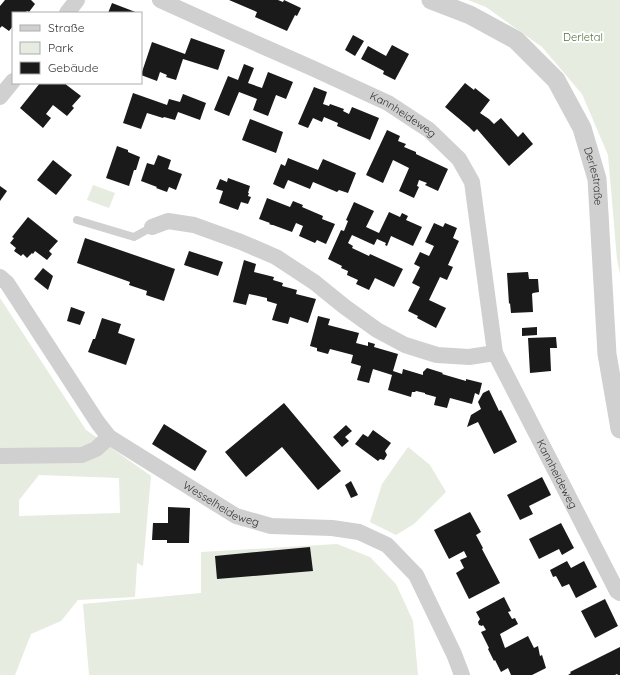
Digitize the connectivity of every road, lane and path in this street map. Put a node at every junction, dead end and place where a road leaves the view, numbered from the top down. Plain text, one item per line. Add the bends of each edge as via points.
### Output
1 (77, 0) edge
2 (160, 0) edge
3 (431, 0) edge
4 (68, 12) edge
5 (12, 82) edge
6 (0, 97) edge
7 (77, 220) dead end
8 (152, 227) joint
9 (0, 277) edge
10 (495, 353) junction
11 (620, 429) edge
12 (109, 437) junction
13 (0, 456) edge
14 (620, 593) edge
15 (462, 675) edge

1 - 4 street
2 - 10 street, Kannheideweg via 388,103 428,130 459,159 472,182
3 - 11 street, Derlestraße via 470,15 516,40 556,80 582,128 597,180 607,354
5 - 6 street
7 - 8 lane via 134,237
8 - 10 street via 168,221 194,225 276,257 377,330 405,344 436,355 469,357
9 - 12 street, Wesselheideweg via 7,283
10 - 14 street, Kannheideweg
12 - 13 street via 96,449 82,455
12 - 15 street, Wesselheideweg via 236,516 271,526 332,528 358,532 387,545 416,575

